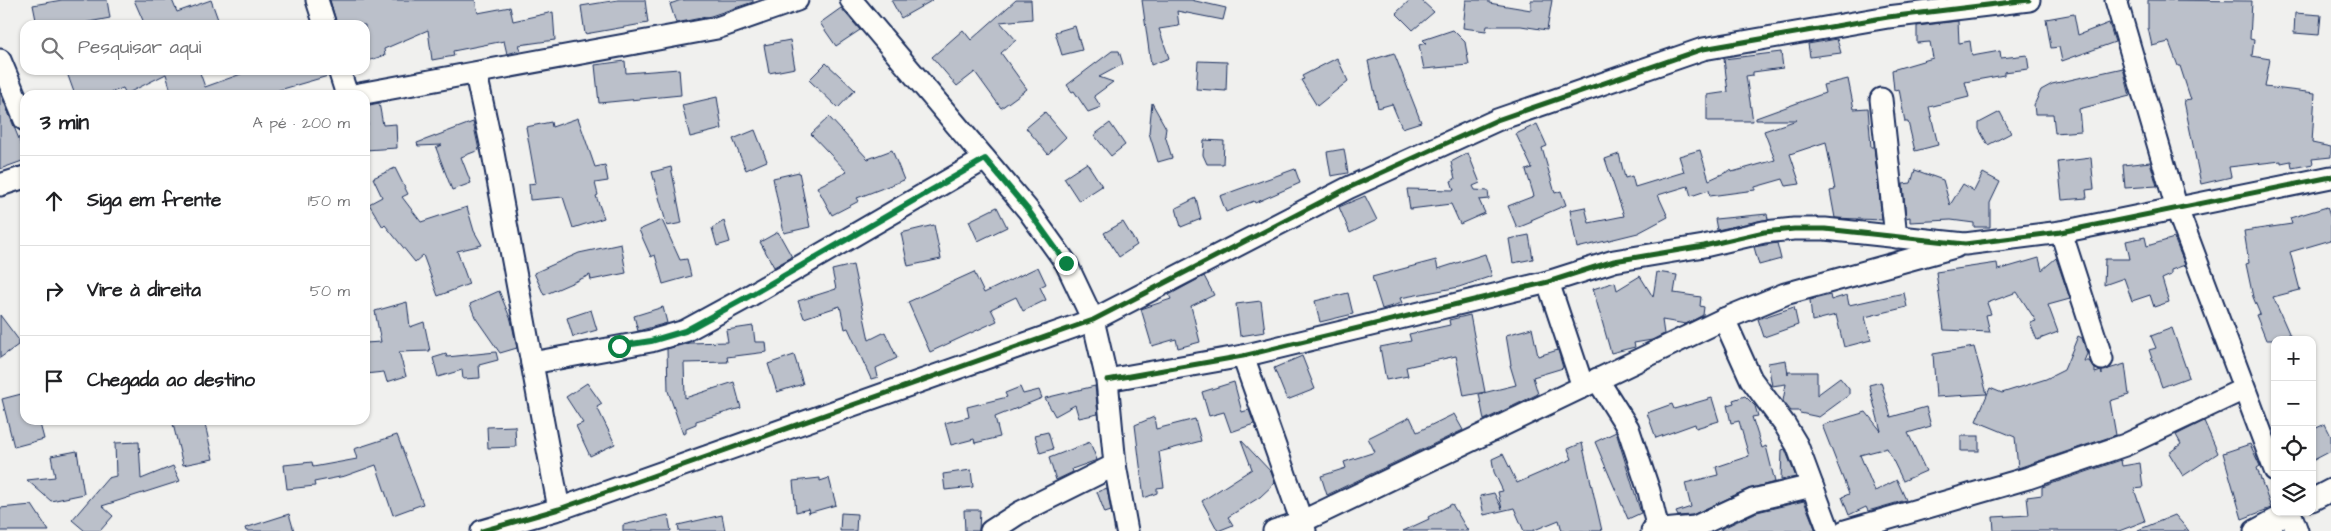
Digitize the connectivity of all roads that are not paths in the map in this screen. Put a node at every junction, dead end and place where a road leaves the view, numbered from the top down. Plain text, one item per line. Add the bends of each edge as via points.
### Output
1 (317, 0) edge
2 (797, 0) edge
3 (851, 0) edge
4 (2029, 0) edge
5 (2116, 0) edge
6 (323, 20) edge
7 (0, 60) edge
8 (476, 74) junction
9 (341, 75) edge
10 (345, 90) edge
11 (370, 92) edge
12 (1881, 99) dead end
13 (20, 108) edge
14 (985, 159) junction
15 (2331, 177) edge
16 (20, 178) edge
17 (0, 185) edge
18 (2176, 209) junction
19 (2062, 232) junction
20 (1896, 237) junction
21 (1965, 244) junction
22 (1548, 282) junction
23 (1724, 319) junction
24 (1093, 320) junction
25 (1243, 356) junction
26 (2102, 359) dead end
27 (532, 363) junction
28 (1107, 380) junction
29 (1590, 383) junction
30 (2244, 389) junction
31 (2271, 460) edge
32 (1115, 465) junction
33 (1812, 486) junction
34 (2331, 490) edge
35 (2316, 498) edge
36 (559, 510) junction
37 (2283, 516) edge
38 (2291, 516) edge
39 (1303, 526) edge
40 (1655, 530) edge
41 (482, 531) edge
42 (991, 531) edge
43 (1127, 531) edge
44 (1274, 531) edge
45 (1829, 531) edge
46 (1845, 531) edge
47 (2255, 531) edge
48 (2297, 531) edge

1 - 6 street
2 - 8 street via 717,28
3 - 14 street
4 - 24 street via 1888,17 1703,49 1497,120 1348,188
5 - 18 street
7 - 13 street
8 - 11 street
8 - 27 street
9 - 10 street
12 - 20 street
14 - 24 street via 1028,210 1066,263
14 - 27 street via 685,331 651,341
15 - 18 street
16 - 17 street
18 - 19 street
18 - 30 street
19 - 21 street
19 - 26 street
20 - 21 street
20 - 22 street via 1825,229 1764,232 1614,261
21 - 23 street via 1785,294
22 - 25 street
22 - 29 street
23 - 29 street
23 - 33 street via 1751,379 1792,435
24 - 28 street
24 - 36 street
25 - 28 street
25 - 39 street
27 - 36 street
28 - 32 street
29 - 39 street
29 - 40 street via 1628,428 1650,491
30 - 31 street
30 - 46 street via 2125,445 2028,478
32 - 42 street via 1019,513
32 - 43 street
33 - 40 street via 1755,500 1695,527
33 - 45 street
34 - 35 street
36 - 41 street
37 - 47 street
38 - 48 street
39 - 44 street

